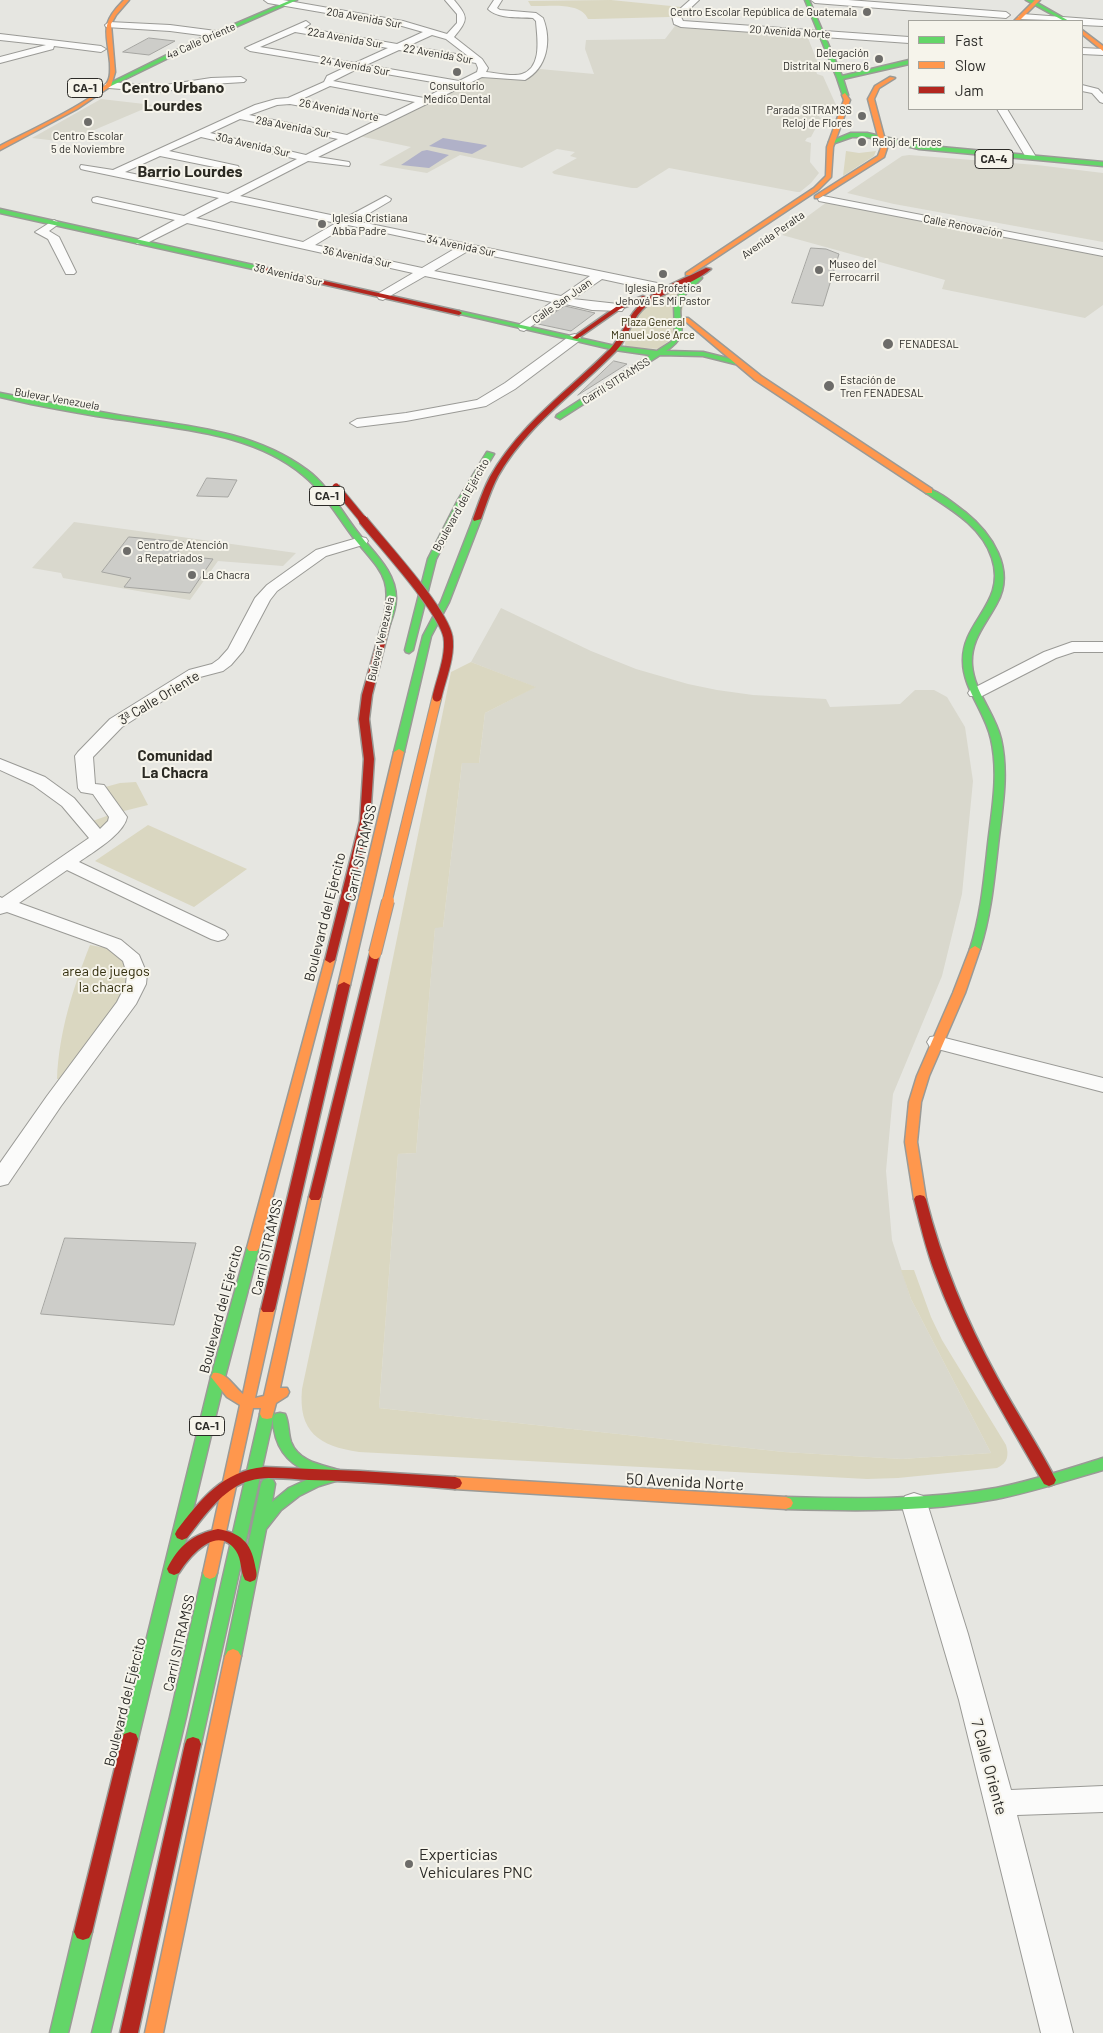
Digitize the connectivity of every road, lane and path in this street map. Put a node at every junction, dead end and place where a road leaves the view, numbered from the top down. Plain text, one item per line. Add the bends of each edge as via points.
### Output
1 (118, 0) edge
2 (127, 0) edge
3 (268, 0) edge
4 (450, 0) edge
5 (498, 0) edge
6 (695, 0) edge
7 (807, 0) edge
8 (817, 0) edge
9 (1021, 0) edge
10 (1032, 1) edge
11 (290, 2) edge
12 (901, 8) edge
13 (332, 13) junction
14 (1010, 19) edge
15 (1040, 20) edge
16 (1068, 20) edge
17 (1083, 22) edge
18 (1103, 24) edge
19 (109, 25) junction
20 (293, 30) junction
21 (431, 32) junction
22 (1083, 33) edge
23 (216, 34) junction
24 (828, 34) junction
25 (449, 37) junction
26 (0, 38) edge
27 (908, 40) edge
28 (62, 44) junction
29 (397, 47) junction
30 (101, 49) junction
31 (1083, 51) edge
32 (1103, 51) edge
33 (0, 60) edge
34 (479, 62) junction
35 (908, 62) edge
36 (101, 66) dead end
37 (354, 66) junction
38 (908, 71) edge
39 (481, 74) junction
40 (846, 76) junction
41 (897, 78) junction
42 (241, 80) dead end
43 (113, 82) junction
44 (329, 83) junction
45 (92, 84) dead end
46 (460, 84) junction
47 (1083, 88) edge
48 (80, 92) dead end
49 (865, 96) junction
50 (1103, 100) edge
51 (290, 101) junction
52 (425, 101) junction
53 (1003, 110) edge
54 (239, 116) junction
55 (387, 119) junction
56 (198, 133) junction
57 (348, 138) junction
58 (885, 138) junction
59 (837, 140) junction
60 (0, 142) edge
61 (0, 148) edge
62 (157, 152) junction
63 (1031, 156) junction
64 (887, 157) junction
65 (307, 158) junction
66 (345, 164) dead end
67 (1103, 164) edge
68 (85, 166) dead end
69 (234, 168) dead end
70 (1103, 169) edge
71 (114, 173) junction
72 (226, 198) junction
73 (386, 199) dead end
74 (97, 200) dead end
75 (817, 201) junction
76 (0, 211) edge
77 (185, 219) junction
78 (346, 222) junction
79 (54, 223) junction
80 (141, 242) junction
81 (306, 246) junction
82 (466, 247) junction
83 (1103, 253) edge
84 (70, 272) dead end
85 (425, 272) junction
86 (712, 272) junction
87 (600, 275) junction
88 (662, 288) junction
89 (383, 296) junction
90 (643, 298) junction
91 (563, 300) junction
92 (618, 308) junction
93 (686, 319) junction
94 (524, 327) junction
95 (575, 338) junction
96 (611, 347) junction
97 (665, 354) junction
98 (740, 365) junction
99 (0, 389) edge
100 (0, 395) edge
101 (357, 423) dead end
102 (511, 431) dead end
103 (496, 446) dead end
104 (493, 478) junction
105 (361, 541) junction
106 (1103, 646) edge
107 (406, 662) dead end
108 (976, 693) junction
109 (381, 757) dead end
110 (0, 764) edge
111 (365, 821) junction
112 (99, 838) junction
113 (65, 862) junction
114 (1, 905) edge
115 (218, 935) dead end
116 (369, 976) junction
117 (938, 1042) junction
118 (1103, 1085) edge
119 (352, 1089) dead end
120 (0, 1178) edge
121 (218, 1377) junction
122 (213, 1399) junction
123 (270, 1400) junction
124 (280, 1418) junction
125 (218, 1420) dead end
126 (275, 1445) dead end
127 (227, 1446) dead end
128 (1103, 1464) edge
129 (262, 1471) junction
130 (337, 1475) junction
131 (1049, 1480) junction
132 (914, 1503) junction
133 (259, 1529) junction
134 (179, 1538) junction
135 (238, 1541) junction
136 (170, 1575) junction
137 (250, 1576) junction
138 (1103, 1799) edge
139 (999, 1803) junction
140 (59, 2033) edge
141 (101, 2033) edge
142 (129, 2033) edge
143 (154, 2033) edge
144 (1057, 2033) edge

1 - 30 main road, CA-1 via 107,10 103,21
2 - 19 main road via 115,12
3 - 11 street, 20a Avenida Sur
4 - 25 street via 461,14 461,22
5 - 39 street via 492,8 498,12 536,16 540,20 543,55 539,64 522,78
6 - 24 street, 20 Avenida Norte via 676,16 677,22
7 - 24 main road
8 - 12 street
8 - 24 main road
9 - 14 main road
10 - 14 main road
10 - 16 main road
11 - 13 street, 20a Avenida Sur
11 - 23 main road, 4a Calle Oriente
12 - 14 street
13 - 20 street
13 - 21 street, 20a Avenida Sur via 403,24
14 - 15 street
17 - 18 street
19 - 23 street
19 - 43 main road, CA-1
20 - 29 street, 22a Avenida Sur
20 - 37 street, 24 Avenida Sur via 250,48
21 - 25 street, 20a Avenida Sur
21 - 29 street
22 - 32 main road
23 - 43 main road, 4a Calle Oriente
24 - 27 street, 20 Avenida Norte via 890,35
24 - 40 main road
25 - 34 street
26 - 28 street
28 - 30 street
28 - 33 street
29 - 34 street, 22 Avenida Sur
29 - 37 street
30 - 36 main road, CA-1
31 - 32 street
34 - 39 street via 483,68
35 - 40 main road
37 - 44 street via 330,78
37 - 46 street, 24 Avenida Sur
38 - 41 main road
39 - 46 street
40 - 49 main road
40 - 59 main road, Avenida Peralta via 847,98
41 - 49 main road via 870,86
41 - 49 main road, Carril SITRAMSS via 878,97
42 - 43 street via 211,81 165,89
43 - 45 main road
43 - 61 main road, CA-1
44 - 51 street
44 - 52 street
46 - 52 street
47 - 50 street via 1095,91
48 - 60 main road, CA-1 via 51,114
49 - 58 main road
49 - 59 main road, Carril SITRAMSS
51 - 54 street via 260,106
51 - 55 street, 26 Avenida Norte
52 - 55 street
53 - 63 street
54 - 56 street
54 - 57 street, 28a Avenida Sur
55 - 57 street
56 - 62 street
56 - 65 street, 30a Avenida Sur
57 - 65 street
58 - 59 main road via 857,134
58 - 63 main road, CA-4 via 920,147
58 - 64 main road via 892,150
58 - 75 main road, Carril SITRAMSS via 881,157
59 - 75 main road, Carril SITRAMSS via 837,174
59 - 88 main road, Avenida Peralta via 830,153 830,172 816,189 704,265
62 - 69 street
62 - 71 street
63 - 67 main road, CA-4
64 - 70 main road, CA-4 via 897,153 922,152
64 - 75 main road
65 - 66 street, 30a Avenida Sur
65 - 72 street
68 - 71 street, 34 Avenida Sur
71 - 72 street, 34 Avenida Sur
72 - 77 street
72 - 78 street, 34 Avenida Sur
73 - 78 street
74 - 77 street, 36 Avenida Sur
75 - 83 street, Calle Renovación
75 - 86 main road, Carril SITRAMSS
76 - 79 main road, 38 Avenida Sur
77 - 80 street
77 - 81 street, 36 Avenida Sur
78 - 81 street
78 - 82 street, 34 Avenida Sur
79 - 80 main road, 38 Avenida Sur
79 - 84 street via 41,232 52,237
80 - 89 main road, 38 Avenida Sur
81 - 85 street, 36 Avenida Sur
82 - 85 street
82 - 87 street, 34 Avenida Sur
85 - 89 street
85 - 91 street, 36 Avenida Sur
86 - 93 main road via 688,297
86 - 96 main road, Carril SITRAMSS via 658,295 640,308
86 - 97 main road, Carril SITRAMSS via 680,295 676,309 678,338
87 - 88 street, 34 Avenida Sur
87 - 91 street, Calle San Juan
88 - 90 main road, Avenida Peralta
89 - 94 main road, 38 Avenida Sur
90 - 92 main road, Avenida Peralta
90 - 96 main road, Avenida Peralta via 630,311
91 - 92 street, 36 Avenida Sur
91 - 94 street, Calle San Juan
92 - 95 main road, Avenida Peralta
93 - 97 main road via 688,334 685,342 677,350
93 - 98 main road
94 - 95 main road, 38 Avenida Sur
95 - 96 main road
95 - 101 street via 510,386 481,403
96 - 97 main road
96 - 102 main road
96 - 104 main road, Carril SITRAMSS via 526,432
97 - 98 main road via 703,354
97 - 104 main road, Carril SITRAMSS via 561,416 524,445
98 - 108 main road via 954,508 975,525 990,544 998,565 1000,588 970,643 968,666
99 - 116 main road, Bulevar Venezuela / CA-1, bridge via 222,429 277,445 304,459 331,481 441,617 448,637 448,652
100 - 105 main road, Bulevar Venezuela / CA-1 via 205,431 248,442 274,453 306,473
103 - 107 main road, Boulevard del Ejército via 480,467 432,559
104 - 141 main road, Carril SITRAMSS via 423,650 270,1300 178,1717
105 - 111 main road, Bulevar Venezuela / CA-1 via 392,588 364,719 369,760
105 - 112 street, 3ª Calle Oriente via 321,553 272,588 263,598 235,651 225,662 217,668 195,673 116,723 84,756 86,788 98,789 118,817 115,827
106 - 108 street via 1072,647 1050,655
108 - 117 main road via 996,737 1001,776 999,809 989,892 976,951
109 - 111 main road, Boulevard del Ejército
110 - 112 street via 39,781 68,802
111 - 121 main road, Boulevard del Ejército / CA-1
112 - 113 street, 3ª Calle Oriente
113 - 114 street, 3ª Calle Oriente
113 - 115 street
114 - 120 street via 114,944 132,959 137,974 136,984 126,1004
116 - 119 main road via 368,1017
116 - 123 main road, CA-1 via 332,1122
117 - 118 street
117 - 131 main road via 924,1068 911,1130 921,1213 955,1308 975,1351
121 - 122 main road, Boulevard del Ejército / CA-1
121 - 123 main road via 238,1400 252,1404
122 - 125 main road
122 - 134 main road, Boulevard del Ejército / CA-1
123 - 124 main road via 288,1384
123 - 129 main road, CA-1
124 - 126 main road
124 - 130 main road via 283,1445 292,1456 312,1469
127 - 129 main road via 245,1468
128 - 131 main road, 50 Avenida Norte
129 - 130 main road, 50 Avenida Norte
129 - 133 main road
129 - 134 main road, 50 Avenida Norte via 225,1486 210,1499
129 - 135 main road, CA-1
130 - 132 main road, 50 Avenida Norte via 772,1503
130 - 133 main road via 298,1487 268,1513
131 - 132 main road, 50 Avenida Norte via 981,1496
132 - 139 street, 7 Calle Oriente
133 - 137 main road
134 - 136 main road, Boulevard del Ejército / CA-1
135 - 136 main road via 226,1536 198,1542 186,1550
135 - 137 main road via 250,1557
135 - 142 main road, CA-1
136 - 140 main road, Boulevard del Ejército / CA-1
137 - 143 main road
138 - 139 street
139 - 144 street, 7 Calle Oriente

